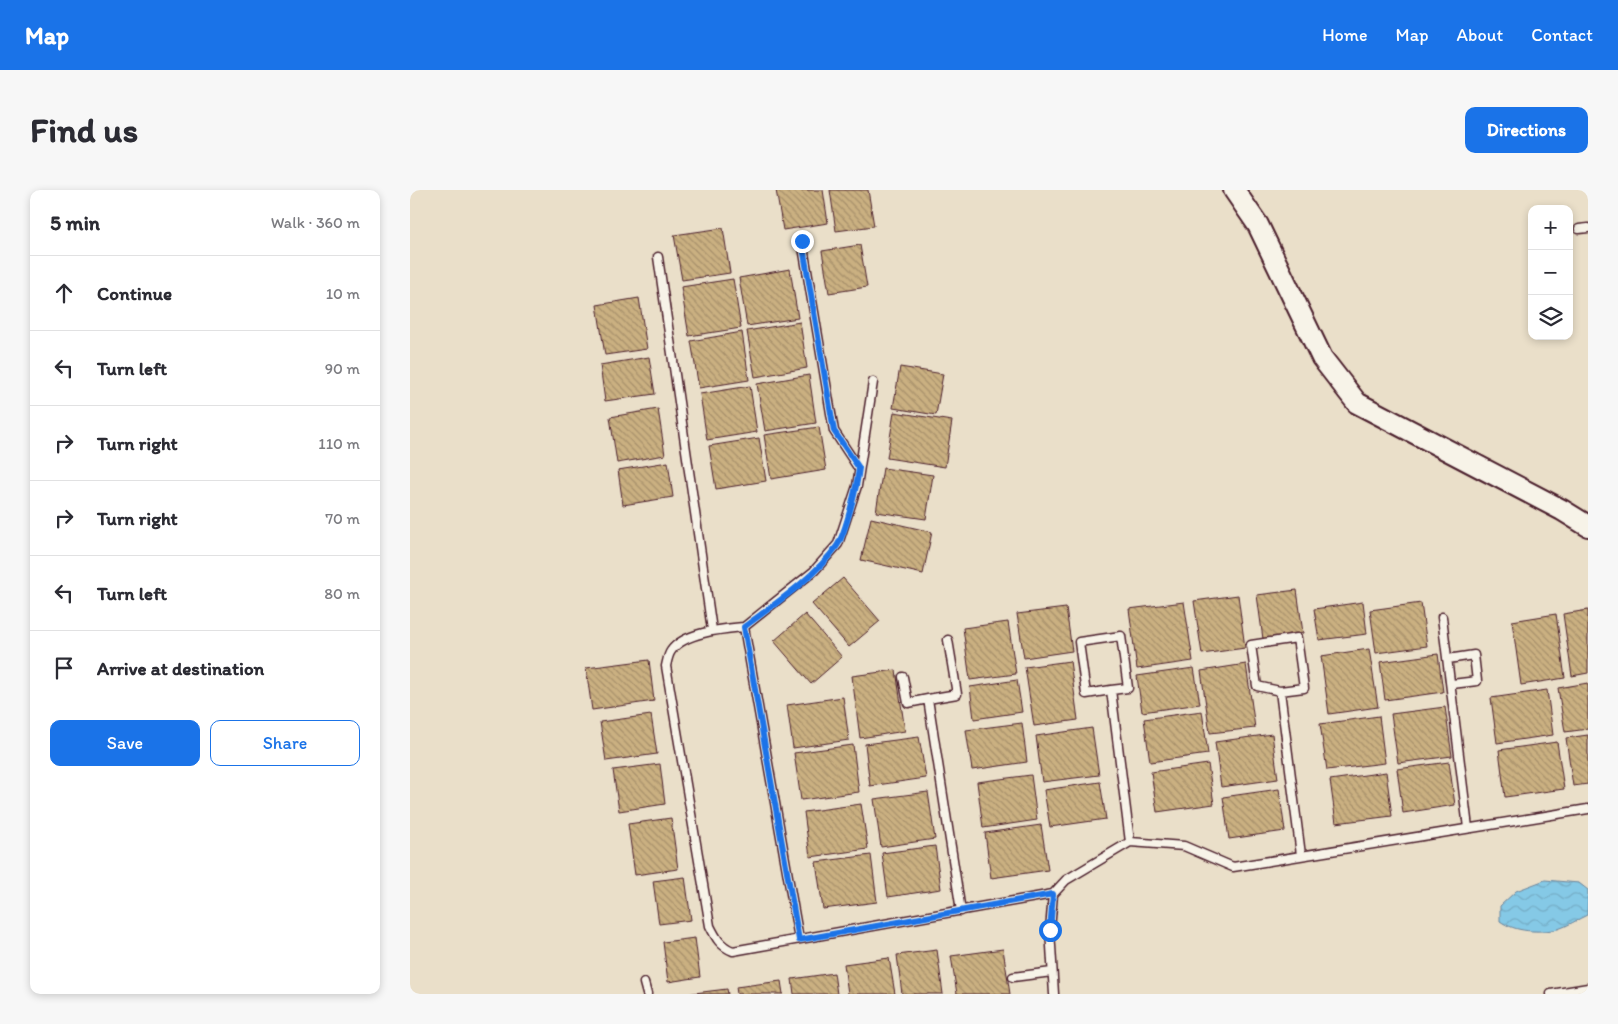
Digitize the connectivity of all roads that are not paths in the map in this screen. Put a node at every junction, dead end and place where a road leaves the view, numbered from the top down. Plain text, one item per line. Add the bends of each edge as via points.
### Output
1 (1234, 190) edge
2 (1588, 228) edge
3 (1579, 230) dead end
4 (802, 241) dead end
5 (658, 257) dead end
6 (873, 382) dead end
7 (859, 468) junction
8 (1588, 526) edge
9 (1442, 617) dead end
10 (744, 627) junction
11 (712, 630) junction
12 (948, 640) dead end
13 (1448, 658) junction
14 (903, 677) dead end
15 (1452, 684) junction
16 (1111, 690) junction
17 (1280, 691) junction
18 (928, 699) junction
19 (1588, 809) edge
20 (1468, 828) junction
21 (1130, 842) junction
22 (1301, 855) junction
23 (1053, 894) junction
24 (961, 911) junction
25 (799, 940) junction
26 (1052, 972) junction
27 (1013, 977) dead end
28 (644, 983) dead end
29 (1588, 988) edge
30 (647, 994) edge
31 (1054, 994) edge
32 (1551, 994) edge

1 - 8 street via 1258,225 1322,358 1357,403
2 - 3 lane
4 - 7 lane via 834,431
5 - 11 lane
6 - 7 lane
7 - 10 lane via 857,486 838,544 814,571
9 - 13 lane
10 - 11 lane
10 - 25 lane
11 - 25 lane via 680,642 670,651 666,666 710,926 717,940 733,951
12 - 18 lane via 957,694
13 - 15 lane
13 - 15 lane via 1474,655 1477,681
14 - 18 lane via 908,703
15 - 20 lane
16 - 16 lane via 1086,694 1079,642 1121,636 1128,688
16 - 21 lane
17 - 17 lane via 1304,688 1297,638 1251,645 1257,686
17 - 22 lane
18 - 24 lane
19 - 20 lane
20 - 22 lane
21 - 22 lane via 1184,846 1233,866
21 - 23 lane via 1066,880
23 - 24 lane
23 - 26 lane via 1050,930
24 - 25 lane
26 - 27 lane
26 - 31 lane
28 - 30 lane
29 - 32 lane

